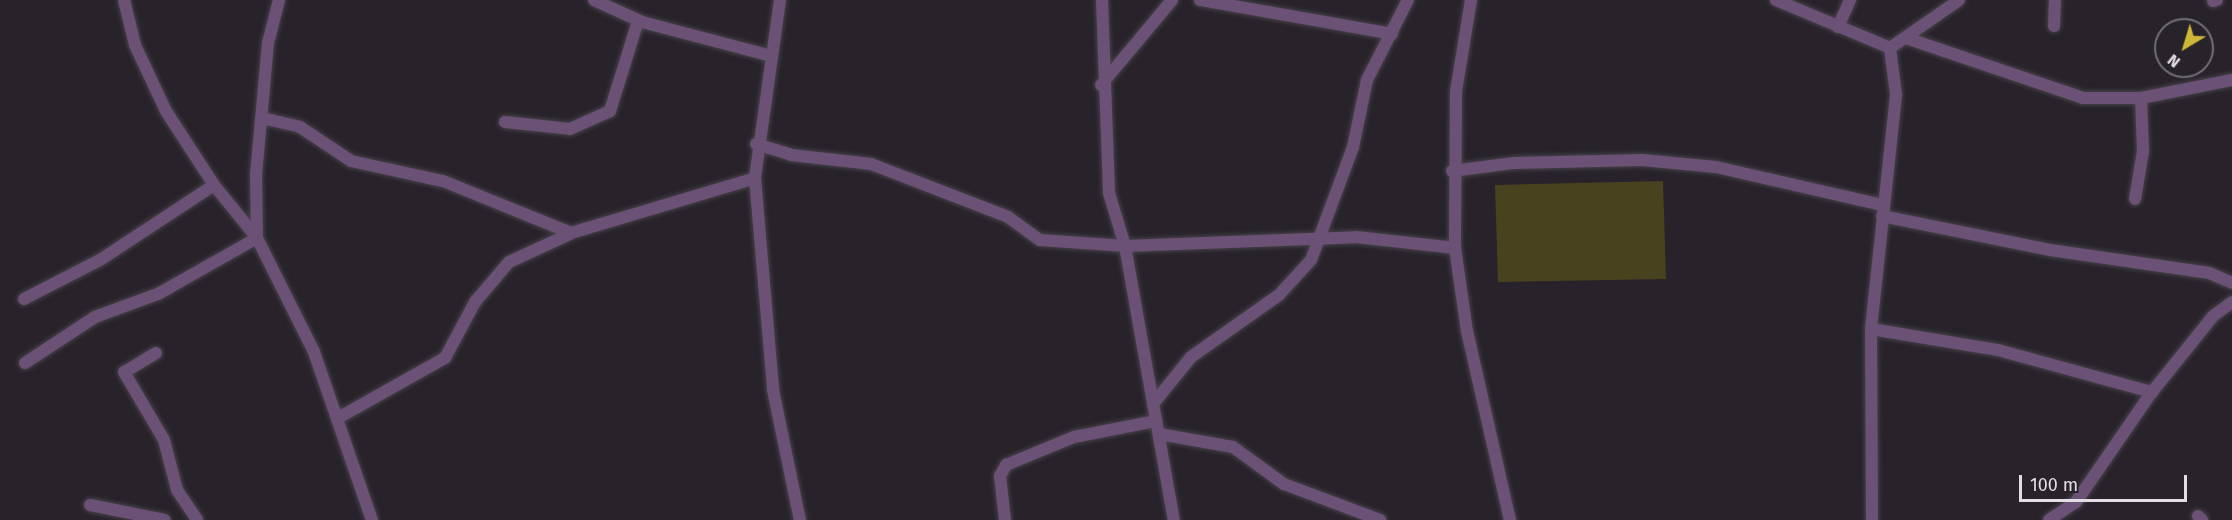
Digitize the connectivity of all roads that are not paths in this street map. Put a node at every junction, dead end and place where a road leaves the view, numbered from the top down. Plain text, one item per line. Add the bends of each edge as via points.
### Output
1 (124, 0) edge
2 (279, 0) edge
3 (594, 0) edge
4 (780, 0) edge
5 (1102, 0) edge
6 (1172, 0) edge
7 (1200, 0) edge
8 (1407, 0) edge
9 (1471, 0) edge
10 (1776, 0) edge
11 (1850, 0) edge
12 (1959, 0) edge
13 (2055, 0) edge
14 (639, 21) junction
15 (2054, 26) dead end
16 (1838, 27) junction
17 (1392, 34) junction
18 (1909, 39) junction
19 (1890, 48) junction
20 (772, 56) junction
21 (2232, 80) edge
22 (1101, 85) junction
23 (2141, 98) junction
24 (262, 118) junction
25 (505, 122) dead end
26 (756, 144) junction
27 (1452, 171) junction
28 (755, 178) junction
29 (214, 186) junction
30 (2135, 199) dead end
31 (1882, 210) junction
32 (572, 233) junction
33 (257, 238) junction
34 (1322, 238) junction
35 (1125, 246) junction
36 (1455, 248) junction
37 (2232, 283) edge
38 (24, 299) dead end
39 (2232, 302) edge
40 (1871, 329) junction
41 (156, 353) dead end
42 (25, 363) dead end
43 (2152, 392) junction
44 (1153, 404) junction
45 (338, 418) junction
46 (1156, 421) junction
47 (1159, 434) junction
48 (90, 505) dead end
49 (165, 520) edge
50 (196, 520) edge
51 (372, 520) edge
52 (800, 520) edge
53 (1005, 520) edge
54 (1173, 520) edge
55 (1380, 520) edge
56 (1510, 520) edge
57 (1872, 520) edge
58 (2049, 520) edge

1 - 29 street via 135,45 166,111
2 - 24 street via 268,43
3 - 14 street
4 - 20 street
5 - 22 street
6 - 22 street
7 - 17 street
8 - 17 street
9 - 27 street via 1456,92
10 - 16 street
11 - 16 street
12 - 18 street
13 - 15 street
14 - 20 street
14 - 25 street via 610,111 570,129
16 - 19 street
17 - 34 street via 1367,80 1358,132
18 - 19 street
18 - 23 street via 2060,93
19 - 31 street via 1896,95
20 - 26 street
21 - 23 street
22 - 35 street via 1109,193
23 - 30 street via 2143,151
24 - 32 street via 300,127 351,160 443,181
24 - 33 street
26 - 28 street
26 - 35 street via 791,155 871,164 1008,217 1040,240
27 - 31 street via 1514,163 1642,160 1716,167
27 - 36 street
28 - 32 street
28 - 52 street via 773,390
29 - 33 street
29 - 38 street via 100,260
31 - 37 street via 2050,250 2209,273
31 - 40 street
32 - 45 street via 509,262 475,302 445,358
33 - 42 street via 158,294 95,317
33 - 45 street via 314,352
34 - 35 street
34 - 36 street
34 - 44 street via 1279,296 1191,357
35 - 44 street
36 - 56 street via 1467,331
39 - 43 street via 2213,316
40 - 43 street via 1998,350
40 - 57 street
41 - 50 street via 124,372 164,440 177,490
43 - 58 street via 2076,502
44 - 46 street
45 - 51 street
46 - 47 street
46 - 53 street via 1074,437 1006,465 1000,476
47 - 54 street
47 - 55 street via 1233,447 1284,484
48 - 49 street

